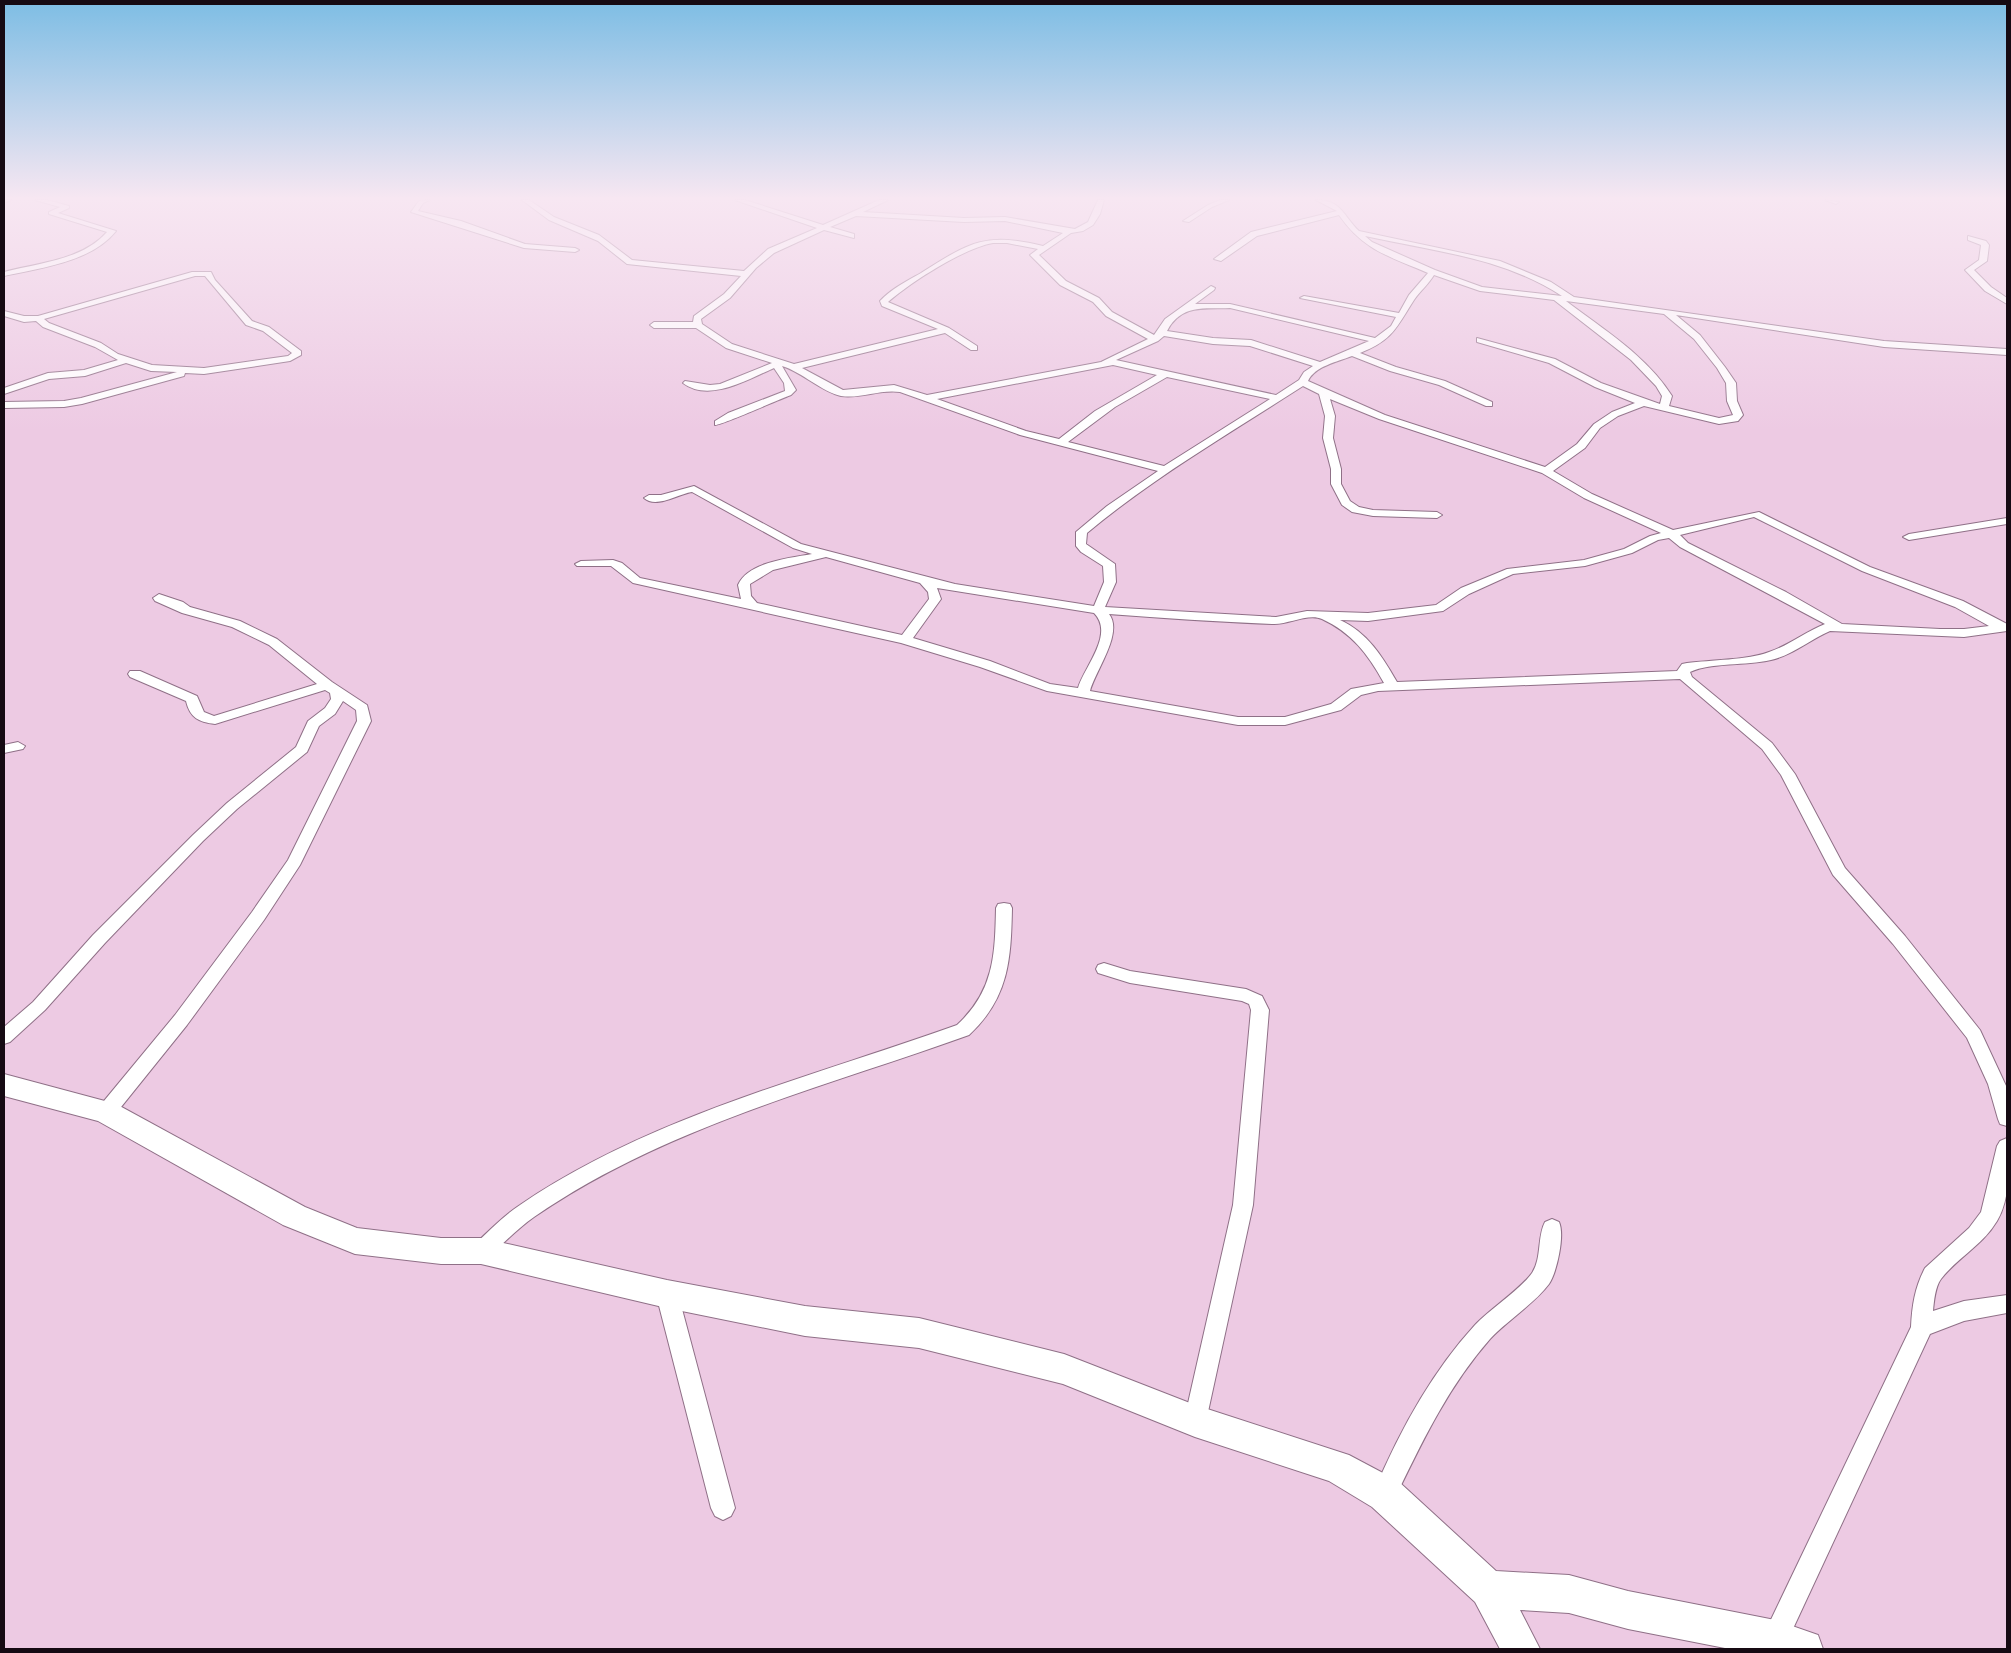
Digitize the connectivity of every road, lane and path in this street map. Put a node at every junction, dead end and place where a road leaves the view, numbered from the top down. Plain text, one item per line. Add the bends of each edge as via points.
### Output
1 (184, 277) edge
2 (209, 277) edge
3 (745, 277) edge
4 (920, 277) edge
5 (1058, 277) edge
6 (1429, 277) edge
7 (1447, 277) edge
8 (1535, 277) edge
9 (1976, 277) edge
10 (1211, 288) dead end
11 (1304, 298) dead end
12 (1557, 298) junction
13 (1571, 298) junction
14 (2007, 302) edge
15 (1187, 307) junction
16 (4, 313) edge
17 (1668, 313) junction
18 (1402, 316) junction
19 (38, 318) junction
20 (654, 325) dead end
21 (698, 325) junction
22 (946, 330) junction
23 (1158, 336) junction
24 (1480, 340) dead end
25 (1378, 341) junction
26 (974, 348) dead end
27 (2007, 352) edge
28 (1352, 353) junction
29 (126, 360) junction
30 (1105, 362) junction
31 (778, 363) junction
32 (1320, 365) junction
33 (794, 367) junction
34 (189, 372) junction
35 (1167, 373) junction
36 (1303, 382) junction
37 (688, 383) dead end
38 (4, 391) edge
39 (1322, 392) junction
40 (927, 398) junction
41 (1276, 398) junction
42 (1643, 403) junction
43 (1489, 404) dead end
44 (4, 405) edge
45 (1664, 408) junction
46 (718, 422) dead end
47 (1060, 444) junction
48 (1166, 470) junction
49 (1546, 471) junction
50 (650, 498) dead end
51 (1437, 514) dead end
52 (2007, 521) edge
53 (1672, 534) junction
54 (1909, 537) dead end
55 (823, 555) junction
56 (582, 564) dead end
57 (924, 581) junction
58 (159, 598) dead end
59 (752, 604) junction
60 (1098, 610) junction
61 (1317, 615) junction
62 (1837, 626) junction
63 (2005, 627) edge
64 (906, 640) junction
65 (135, 674) dead end
66 (1683, 675) junction
67 (1392, 686) junction
68 (332, 688) junction
69 (1083, 693) junction
70 (18, 746) dead end
71 (4, 749) edge
72 (1004, 908) dead end
73 (1104, 969) dead end
74 (4, 1037) edge
75 (4, 1085) edge
76 (106, 1112) junction
77 (2007, 1118) edge
78 (2007, 1146) edge
79 (1552, 1228) dead end
80 (482, 1251) junction
81 (667, 1294) junction
82 (2007, 1304) edge
83 (1922, 1327) junction
84 (1195, 1421) junction
85 (1385, 1494) junction
86 (723, 1508) dead end
87 (1488, 1589) junction
88 (1790, 1644) edge
89 (1521, 1649) edge

1 - 19 street
2 - 34 street via 249,323 266,329 298,353 290,358
3 - 21 street via 727,296 697,318
4 - 22 street via 884,300 885,304
5 - 23 street via 1096,300 1109,314
6 - 18 street via 1412,297
7 - 12 street via 1488,291
8 - 13 street
9 - 14 street
10 - 15 street
11 - 18 street
12 - 13 street
12 - 45 street via 1653,376 1667,396
13 - 17 street
15 - 23 street via 1168,321
15 - 25 street via 1230,306
16 - 19 street via 24,319
17 - 27 street via 1884,344
17 - 45 street via 1697,337 1722,367 1731,383 1732,401 1738,417 1732,421 1719,421
18 - 25 street via 1397,325
19 - 29 street via 46,325 98,345
20 - 21 street
21 - 31 street via 729,346
22 - 26 street
22 - 33 street
23 - 30 street
23 - 32 street via 1252,343
24 - 42 street via 1552,361 1598,385
25 - 28 street
28 - 32 street
28 - 43 street via 1442,383
29 - 34 street via 151,368
29 - 38 street via 85,373 48,376
30 - 35 street
30 - 40 street
31 - 33 street
31 - 37 street via 716,388
31 - 46 street via 789,382 791,390 788,393
32 - 36 street via 1306,374
33 - 40 street via 842,393 894,387
34 - 44 street via 82,401
35 - 41 street
35 - 47 street via 1108,405
36 - 39 street
36 - 41 street
39 - 49 street via 1382,417
39 - 51 street via 1330,416 1328,438 1336,469 1336,484 1346,503 1356,510 1373,513
40 - 47 street
41 - 48 street
42 - 45 street
42 - 49 street via 1615,414 1597,426 1581,446
47 - 48 street
48 - 60 street via 1082,532 1080,544 1085,550 1109,564 1110,582
49 - 53 street via 1588,496
50 - 55 street via 660,500 694,489 764,530
52 - 54 street
53 - 61 street via 1584,563 1511,571 1465,591 1439,608 1368,617
53 - 62 street via 1684,545
53 - 63 street via 1751,514 1760,515 1866,569 1960,604
55 - 57 street
55 - 59 street via 778,566 746,580 743,584 745,597
56 - 59 street via 615,564 637,581
57 - 60 street
57 - 64 street via 934,591 935,599
58 - 68 street via 179,604 186,610 236,624 273,642
59 - 64 street
60 - 61 street via 1276,621
60 - 69 street via 1106,618 1108,628
61 - 67 street via 1359,635 1371,648
62 - 63 street via 1940,633
62 - 66 street via 1816,632 1797,646 1769,657 1688,667
64 - 69 street via 1034,683
65 - 68 street via 192,699 195,714 215,720
66 - 67 street
66 - 77 street via 1768,746 1779,761 1839,871 1974,1035 1997,1084
67 - 69 street via 1356,692 1341,705 1293,719 1258,723
68 - 74 street via 338,699 330,711 313,724 302,749 198,838 99,939 40,1006
68 - 76 street via 362,708 364,721 295,861 181,1020
70 - 71 street
72 - 80 street via 1003,949 994,991 978,1018 963,1030 711,1117 625,1153 526,1212
73 - 84 street via 1136,978 1246,995 1256,1000 1260,1010 1242,1185 1243,1205
75 - 76 street
76 - 80 street via 294,1216 355,1242
78 - 83 street via 1990,1216 1976,1234 1932,1274 1923,1299
79 - 85 street via 1541,1278 1483,1332 1447,1378 1425,1410
80 - 81 street
81 - 84 street via 805,1321 918,1332 1064,1369
81 - 86 street
82 - 83 street via 1969,1308 1947,1314
83 - 88 street
84 - 85 street via 1337,1467
85 - 87 street
87 - 88 street via 1569,1594 1628,1610
87 - 89 street

